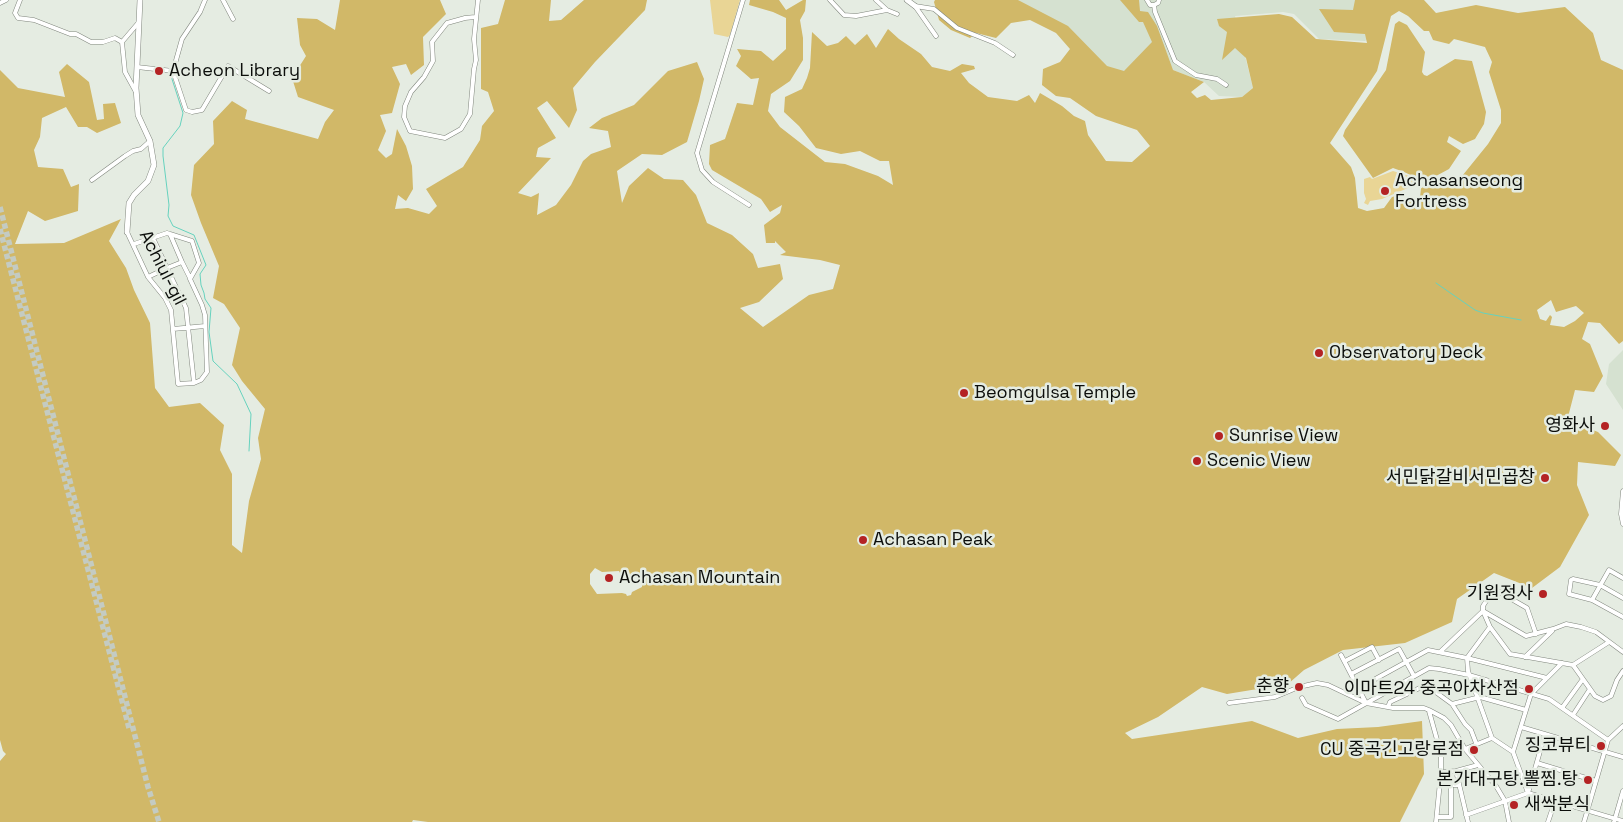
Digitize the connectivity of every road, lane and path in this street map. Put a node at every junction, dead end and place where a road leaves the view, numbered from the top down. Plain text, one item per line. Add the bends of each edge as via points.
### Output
1 (6, 0) edge
2 (20, 0) edge
3 (140, 0) edge
4 (205, 0) edge
5 (223, 0) edge
6 (478, 0) edge
7 (743, 0) edge
8 (830, 0) edge
9 (876, 0) edge
10 (907, 0) edge
11 (1147, 0) edge
12 (1159, 0) edge
13 (0, 2) edge
14 (915, 6) junction
15 (1154, 6) junction
16 (887, 10) junction
17 (897, 14) dead end
18 (475, 18) junction
19 (234, 19) dead end
20 (138, 22) junction
21 (936, 36) dead end
22 (122, 42) junction
23 (1014, 55) dead end
24 (137, 67) junction
25 (173, 71) junction
26 (1226, 85) dead end
27 (269, 91) dead end
28 (136, 93) junction
29 (150, 141) junction
30 (92, 180) dead end
31 (749, 205) dead end
32 (127, 232) joint
33 (170, 234) junction
34 (153, 238) junction
35 (134, 244) junction
36 (182, 262) junction
37 (167, 268) junction
38 (148, 276) junction
39 (190, 279) junction
40 (205, 326) junction
41 (188, 328) junction
42 (173, 329) junction
43 (194, 382) junction
44 (1623, 491) edge
45 (1623, 524) edge
46 (1623, 578) edge
47 (1600, 585) junction
48 (1623, 598) edge
49 (1592, 600) junction
50 (1483, 611) junction
51 (1622, 615) edge
52 (1490, 627) junction
53 (1553, 629) junction
54 (1536, 634) junction
55 (1609, 642) junction
56 (1440, 652) junction
57 (1623, 652) edge
58 (1341, 655) dead end
59 (1525, 657) junction
60 (1467, 658) junction
61 (1379, 660) junction
62 (1345, 661) junction
63 (1406, 662) junction
64 (1562, 663) junction
65 (1573, 665) junction
66 (1623, 671) edge
67 (1351, 674) junction
68 (1469, 675) junction
69 (1414, 676) junction
70 (1547, 678) junction
71 (1583, 678) junction
72 (1359, 688) junction
73 (1590, 690) junction
74 (1531, 694) junction
75 (1477, 697) junction
76 (1302, 698) dead end
77 (1229, 703) dead end
78 (1366, 704) junction
79 (1452, 704) junction
80 (1388, 707) junction
81 (1562, 708) junction
82 (1429, 710) junction
83 (1526, 710) junction
84 (1573, 715) junction
85 (1623, 726) edge
86 (1520, 727) junction
87 (1545, 734) junction
88 (1492, 738) junction
89 (1608, 740) junction
90 (1476, 743) junction
91 (1465, 748) junction
92 (1513, 752) junction
93 (1604, 752) junction
94 (1623, 757) edge
95 (1537, 763) junction
96 (1478, 764) junction
97 (1456, 771) junction
98 (1441, 772) junction
99 (1596, 781) junction
100 (1458, 785) junction
101 (1623, 791) edge
102 (1528, 793) junction
103 (1506, 801) junction
104 (1554, 801) junction
105 (1587, 811) junction
106 (1466, 814) junction
107 (1437, 817) junction
108 (1614, 820) edge
109 (1623, 821) edge
110 (1436, 822) edge
111 (1468, 822) edge
112 (1509, 822) edge
113 (1548, 822) edge
114 (1584, 822) edge

1 - 13 street
2 - 22 street via 14,13 18,18 34,20 91,42 115,38
3 - 20 street, Achiul-gil
4 - 25 street via 182,39
5 - 19 street
6 - 18 street
7 - 31 street via 697,153 702,170 712,182
8 - 16 street via 844,15
9 - 16 street
10 - 14 street
11 - 15 street
12 - 15 street
14 - 21 street
14 - 23 street via 934,9 956,28 995,43
15 - 26 street via 1176,61 1196,76 1217,79
16 - 17 street
18 - 18 street via 447,23 432,42 433,61 411,92 406,106 404,117 410,131 445,138 461,129 470,114 476,60
20 - 22 street
20 - 24 street, Achiul-gil
22 - 28 street via 125,72
24 - 25 street
24 - 28 street, Achiul-gil
25 - 27 street via 186,110 192,112 204,107 228,66
28 - 29 street, Achiul-gil via 138,115
29 - 30 street
29 - 32 street, Achiul-gil via 154,165 148,181 134,194 130,203
32 - 35 street, Achiul-gil
33 - 34 street
33 - 36 street
33 - 39 street, Achiul-gil via 192,242 200,263
34 - 35 street
34 - 37 street
35 - 38 street, Achiul-gil
36 - 37 street
36 - 39 street
37 - 38 street
37 - 41 street via 186,308
38 - 42 street, Achiul-gil via 171,310
39 - 40 street, Achiul-gil via 202,305
40 - 41 street
40 - 43 street, Achiul-gil via 207,372 201,380
41 - 42 street
41 - 43 street
42 - 43 street, Achiul-gil via 178,384
44 - 45 street
46 - 47 street via 1608,570
47 - 48 street
47 - 49 street
47 - 49 street via 1571,580 1569,594
49 - 51 street
50 - 52 street
50 - 54 street via 1526,636
50 - 54 street via 1482,606 1494,589 1527,608
50 - 56 street
52 - 59 street via 1510,654
52 - 60 street
53 - 54 street
53 - 55 street via 1566,624 1581,627 1596,632
53 - 59 street
55 - 57 street
55 - 65 street
56 - 60 street
56 - 63 street via 1428,650
58 - 62 street
59 - 64 street
60 - 68 street
60 - 70 street
61 - 62 street via 1372,647
61 - 63 street via 1399,649
61 - 67 street
62 - 67 street
63 - 69 street
63 - 72 street
64 - 65 street
64 - 70 street
65 - 71 street
66 - 73 street via 1612,696 1603,700
67 - 72 street
68 - 69 street via 1428,668
68 - 74 street
68 - 75 street
69 - 78 street
70 - 74 street
71 - 73 street
71 - 81 street
72 - 78 street
73 - 84 street
74 - 81 street via 1549,698
74 - 83 street
75 - 79 street
75 - 83 street
75 - 88 street
76 - 78 street via 1306,704 1338,719
77 - 78 street via 1275,697 1317,684 1328,685
78 - 80 street
79 - 80 street via 1426,685 1390,702
79 - 90 street via 1471,730
80 - 82 street
81 - 84 street
82 - 91 street via 1451,725
82 - 98 street via 1441,754
83 - 86 street
84 - 89 street
85 - 89 street
86 - 87 street
86 - 92 street
87 - 93 street
87 - 95 street
88 - 90 street
88 - 92 street
89 - 93 street
90 - 91 street
91 - 96 street
92 - 102 street
93 - 94 street
93 - 99 street
95 - 99 street
95 - 102 street
96 - 97 street
96 - 103 street
97 - 98 street
97 - 100 street
98 - 107 street
99 - 105 street
100 - 106 street
100 - 107 street via 1451,785 1450,817
101 - 108 street
102 - 103 street
102 - 104 street
103 - 106 street
103 - 112 street
104 - 105 street
104 - 113 street
105 - 108 street
105 - 114 street
106 - 111 street
107 - 110 street
108 - 109 street

